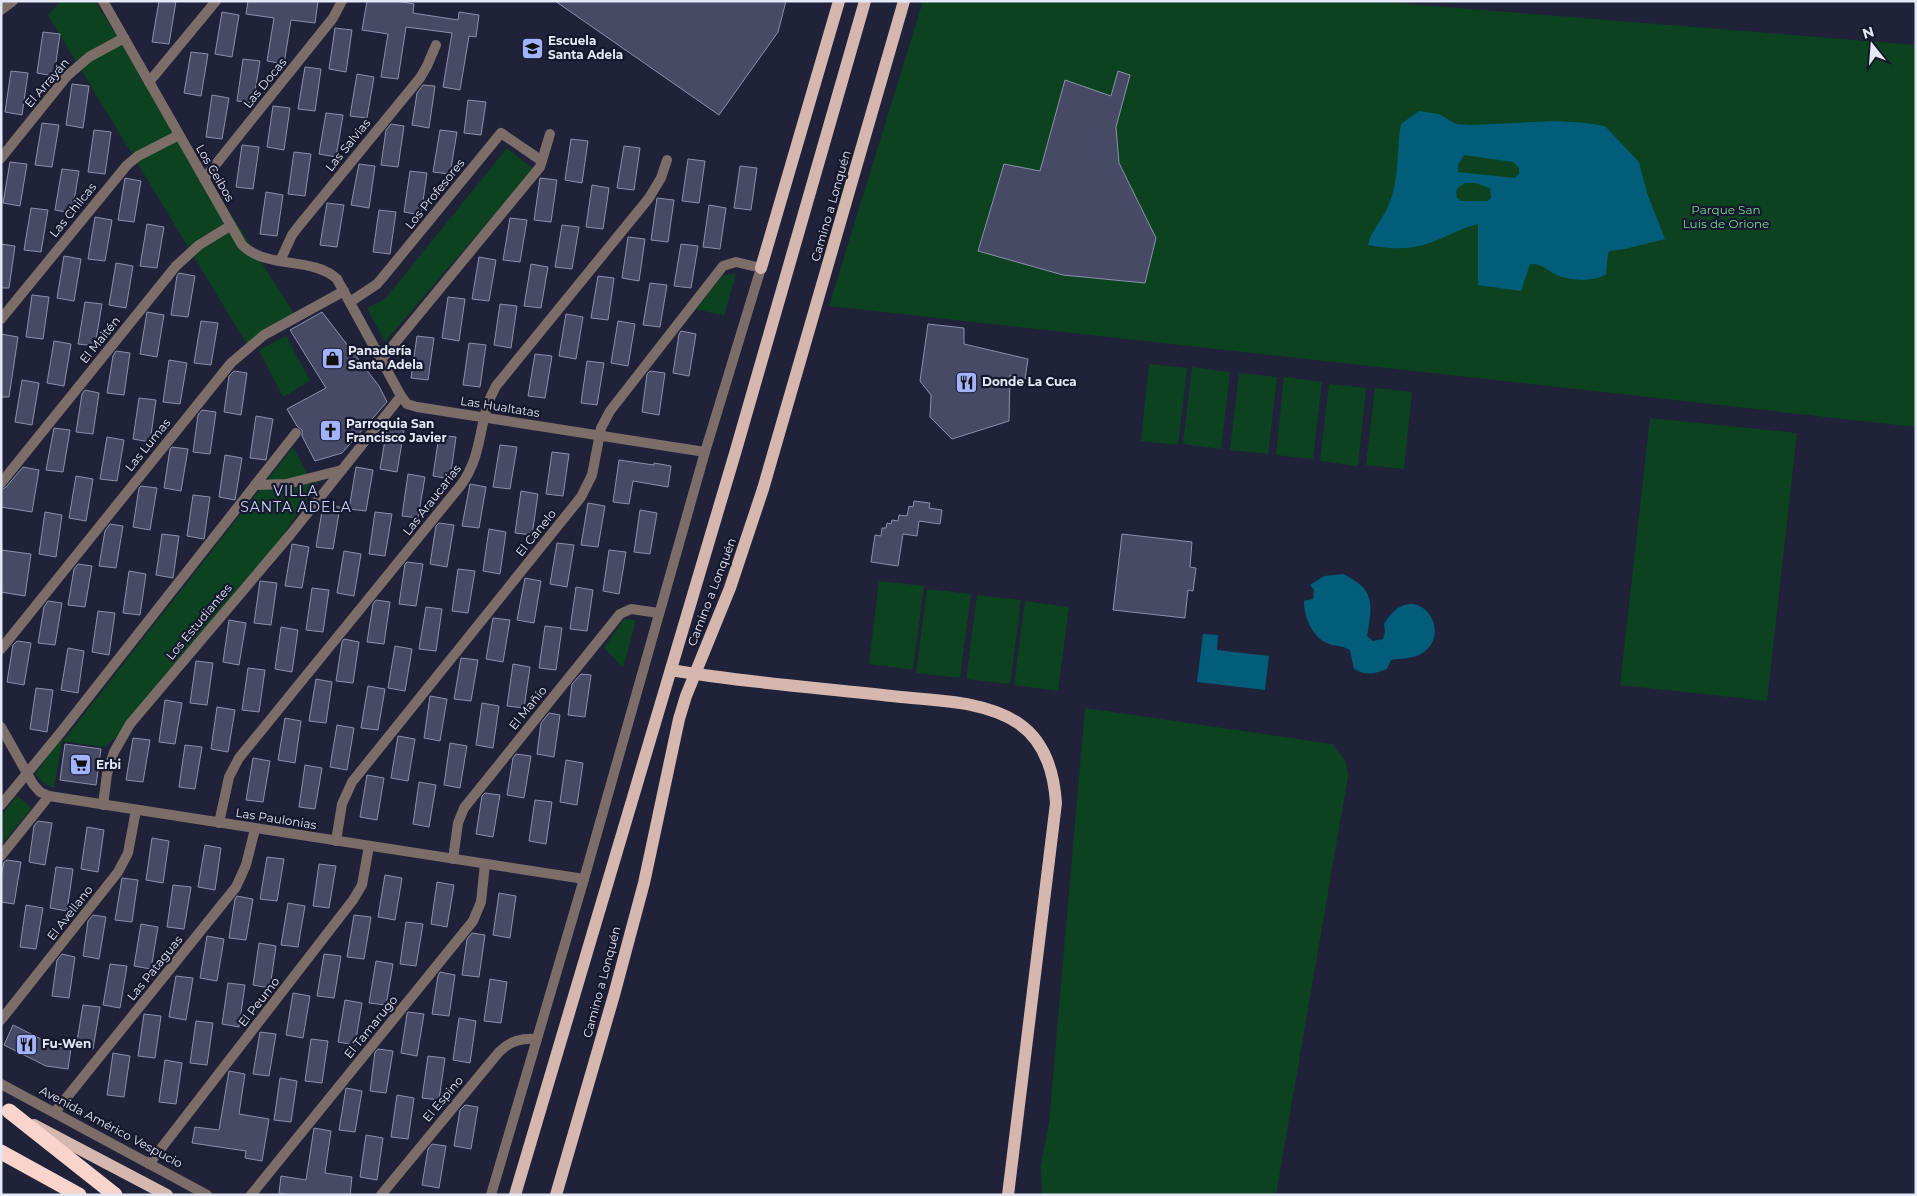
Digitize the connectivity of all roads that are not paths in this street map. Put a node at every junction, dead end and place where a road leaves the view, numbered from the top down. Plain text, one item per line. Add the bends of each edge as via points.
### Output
1 (13, 1) edge
2 (103, 1) edge
3 (216, 1) edge
4 (342, 1) edge
5 (839, 1) edge
6 (865, 1) edge
7 (904, 1) edge
8 (1, 10) edge
9 (124, 38) junction
10 (436, 45) dead end
11 (149, 82) junction
12 (550, 134) dead end
13 (179, 135) junction
14 (1, 158) edge
15 (667, 160) dead end
16 (542, 161) junction
17 (204, 179) junction
18 (230, 226) junction
19 (280, 261) junction
20 (761, 268) junction
21 (344, 290) junction
22 (350, 302) junction
23 (1, 319) edge
24 (381, 360) junction
25 (400, 396) junction
26 (485, 418) junction
27 (296, 433) dead end
28 (600, 436) junction
29 (705, 452) junction
30 (343, 470) junction
31 (1, 483) edge
32 (255, 485) junction
33 (658, 613) junction
34 (1, 649) edge
35 (670, 670) junction
36 (695, 674) junction
37 (1, 727) edge
38 (27, 772) junction
39 (49, 796) junction
40 (1, 805) edge
41 (103, 805) junction
42 (136, 810) junction
43 (219, 823) junction
44 (255, 829) junction
45 (336, 841) junction
46 (368, 846) junction
47 (1, 856) edge
48 (453, 859) junction
49 (485, 864) junction
50 (584, 879) junction
51 (1, 1020) edge
52 (537, 1039) junction
53 (1, 1084) edge
54 (5, 1109) edge
55 (56, 1112) junction
56 (1, 1152) edge
57 (149, 1164) junction
58 (80, 1195) edge
59 (115, 1195) edge
60 (167, 1195) edge
61 (208, 1195) edge
62 (251, 1195) edge
63 (381, 1195) edge
64 (491, 1195) edge
65 (515, 1195) edge
66 (556, 1195) edge
67 (1008, 1195) edge

1 - 8 street
2 - 9 street, Los Ceibos
3 - 11 street
4 - 17 street, Las Docas via 333,18
5 - 20 main road
6 - 35 main road, Camino a Lonquén
7 - 36 main road, Camino a Lonquén via 764,489 730,588
9 - 11 street, Los Ceibos
9 - 14 street, El Arrayán via 89,57 67,76
10 - 19 street, Las Salvias via 420,78 298,227
11 - 13 street, Los Ceibos
12 - 16 street
13 - 17 street, Los Ceibos
13 - 23 street, Las Chilcas via 127,164
15 - 26 street, Las Araucarias via 649,198 496,386
16 - 22 street, Los Profesores via 501,133 377,284
16 - 24 street
17 - 18 street, Los Ceibos
18 - 19 street, Los Ceibos via 249,252
18 - 31 street, El Maitén via 199,244 176,266
19 - 21 street, Los Ceibos via 325,270
20 - 28 street, El Canelo via 736,262 723,266 607,415
20 - 29 street
21 - 22 street, Los Ceibos
21 - 34 street, Las Lumas via 264,335 231,363
22 - 24 street
24 - 25 street
25 - 26 street, Las Hualtatas via 412,406
25 - 30 street, Los Estudiantes
26 - 28 street, Las Hualtatas
26 - 43 street, Las Araucarias via 475,460 461,485 240,758 229,777
27 - 32 street
28 - 29 street, Las Hualtatas
28 - 45 street, El Canelo via 592,475 581,498 348,788
29 - 33 street
30 - 32 street via 286,484
30 - 41 street, Los Estudiantes via 130,724 114,752
32 - 38 street
33 - 48 street, El Mañío via 631,609 620,614 464,808 458,823
33 - 50 street
35 - 36 main road
35 - 65 main road, Camino a Lonquén
36 - 66 main road, Camino a Lonquén via 679,719 644,883
36 - 67 main road via 983,708 1019,724 1043,751 1053,775 1056,803
37 - 38 street
38 - 39 street via 36,788
38 - 40 street
39 - 41 street, Las Paulonias
39 - 47 street
41 - 42 street, Las Paulonias
42 - 43 street, Las Paulonias
42 - 51 street, El Avellano via 128,853 118,872
43 - 44 street, Las Paulonias
44 - 45 street, Las Paulonias
44 - 55 street, Las Pataguas via 246,865 236,887
45 - 46 street, Las Paulonias
46 - 48 street, Las Paulonias
46 - 57 street, El Peumo via 362,885 353,900
48 - 49 street, Las Paulonias
49 - 50 street, Las Paulonias
49 - 62 street, El Tamarugo via 481,902 473,921
50 - 52 street
52 - 63 street, El Espino via 519,1040 504,1046
52 - 64 street
53 - 55 street, Avenida Américo Vespucio
54 - 59 highway
54 - 60 main road
55 - 57 street, Avenida Américo Vespucio
56 - 58 highway
57 - 61 street, Avenida Américo Vespucio

